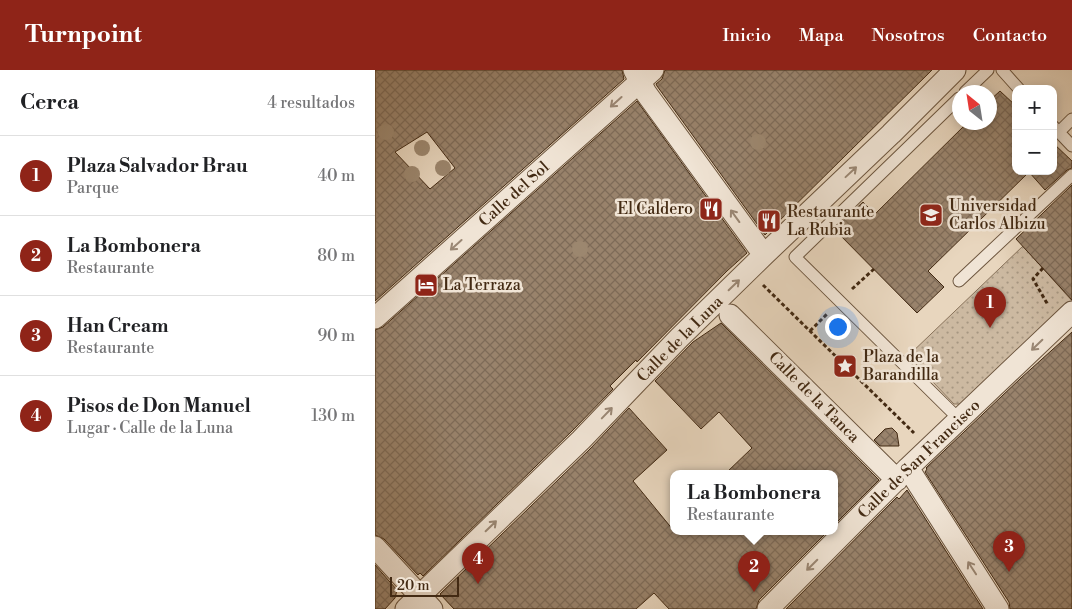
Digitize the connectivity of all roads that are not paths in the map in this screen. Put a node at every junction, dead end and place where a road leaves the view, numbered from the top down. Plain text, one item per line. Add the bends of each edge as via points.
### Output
1 (955, 70) edge
2 (988, 70) edge
3 (1002, 70) edge
4 (642, 73) edge
5 (972, 85) edge
6 (1015, 85) edge
7 (952, 105) edge
8 (1072, 119) edge
9 (1057, 128) edge
10 (1057, 130) edge
11 (1072, 146) edge
12 (1072, 175) edge
13 (763, 255) junction
14 (959, 281) dead end
15 (1072, 312) edge
16 (730, 315) dead end
17 (375, 318) edge
18 (959, 419) junction
19 (902, 474) junction
20 (375, 547) edge
21 (419, 604) edge
22 (768, 609) edge
23 (998, 609) edge

13 -> 1 street, Calle de la Luna
2 - 5 lane
3 - 6 lane
13 -> 4 street via 646,93
4 -> 17 street, Calle del Sol
7 - 18 lane via 795,257
8 - 9 lane
10 - 11 lane
12 - 14 lane
21 -> 13 street, Calle de la Luna
15 -> 18 street, Calle de San Francisco
16 - 19 street, Calle de la Tanca
18 - 19 street, Calle de San Francisco
19 -> 22 street, Calle de San Francisco
23 -> 19 street, Calle de la Tanca
20 - 21 street

